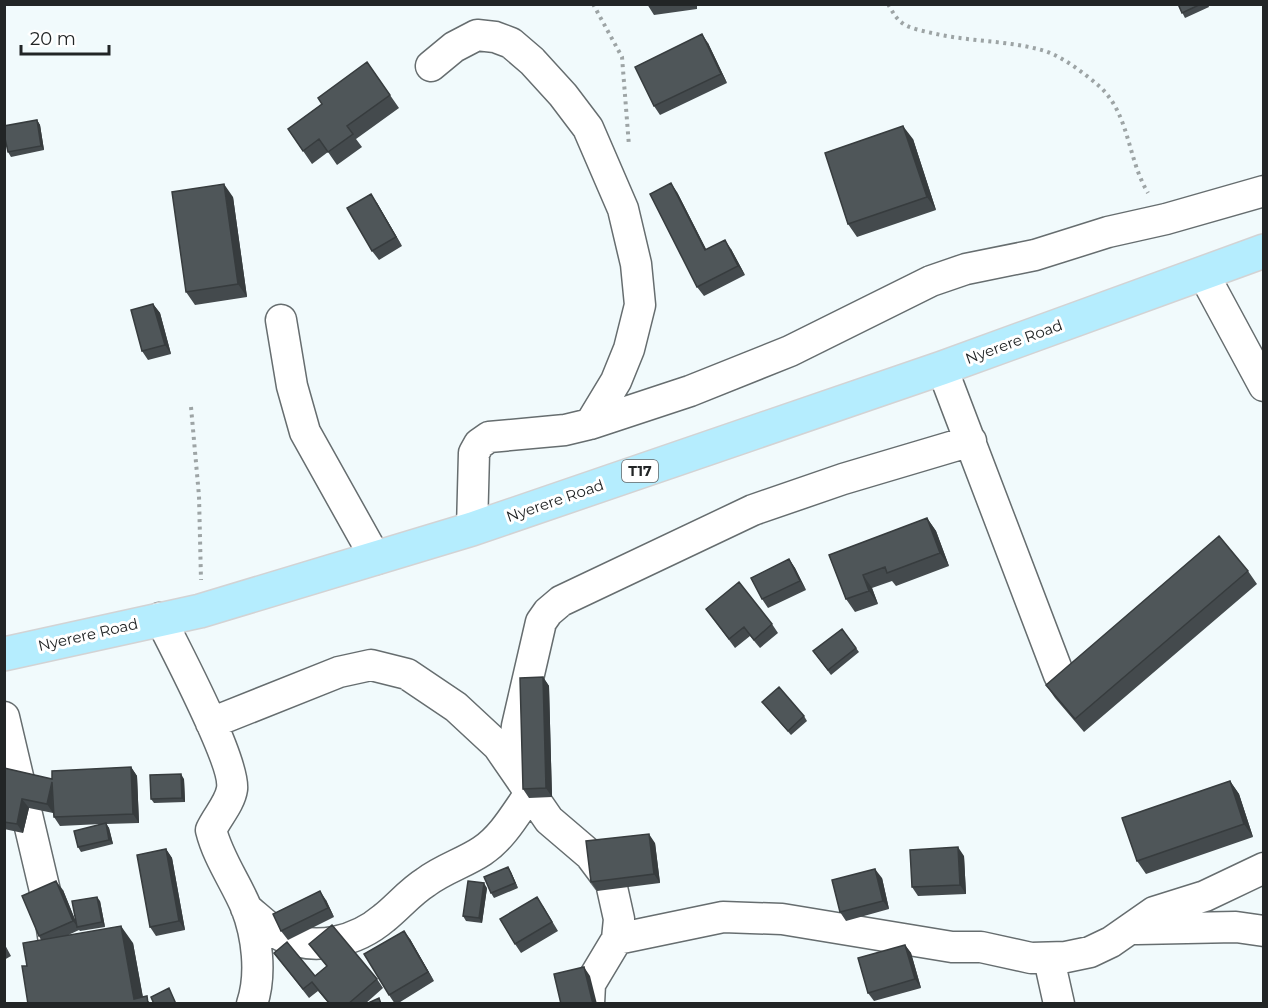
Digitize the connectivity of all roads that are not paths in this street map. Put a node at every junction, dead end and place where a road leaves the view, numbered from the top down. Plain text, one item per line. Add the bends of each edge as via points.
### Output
1 (431, 66) dead end
2 (1263, 191) edge
3 (1263, 252) edge
4 (1203, 273) junction
5 (281, 320) dead end
6 (942, 368) junction
7 (1263, 386) edge
8 (590, 424) junction
9 (971, 441) junction
10 (472, 529) junction
11 (376, 559) junction
12 (160, 618) junction
13 (4, 654) edge
14 (1059, 675) edge
15 (4, 717) edge
16 (211, 723) junction
17 (512, 766) junction
18 (531, 792) junction
19 (1263, 868) edge
20 (246, 908) junction
21 (1128, 929) junction
22 (1263, 931) edge
23 (617, 939) junction
24 (1049, 959) junction
25 (63, 1004) edge
26 (252, 1004) edge
27 (589, 1004) edge
28 (1059, 1004) edge

1 - 8 street via 453,47 477,35 511,43 563,95 588,128 623,209 636,264 640,305 629,350 616,381
2 - 8 street via 931,281 790,351 690,391
3 - 4 main road, Nyerere Road / T17
4 - 6 main road, Nyerere Road / T17
4 - 7 street
5 - 11 street via 292,386 305,432
6 - 9 street
6 - 10 main road, Nyerere Road / T17
8 - 10 street via 489,437 479,444 474,453
9 - 14 street
9 - 17 street via 753,510 561,602 541,622
10 - 11 main road, Nyerere Road / T17
11 - 12 main road, Nyerere Road / T17 via 200,611
12 - 13 main road, Nyerere Road / T17
12 - 16 street
15 - 25 street via 49,908
16 - 17 street via 339,672 371,665 407,674 456,707 498,746
16 - 20 street via 233,786 211,830
17 - 18 street
18 - 20 street via 499,837 482,851 440,871 356,936 328,944 292,939 281,936
18 - 23 street via 549,820 590,855 611,883 619,919
19 - 21 street via 1206,896 1154,912
20 - 26 street via 257,949
21 - 22 street via 1236,927
21 - 24 street via 1090,952
23 - 24 street via 723,917 782,919
23 - 27 street via 590,984
24 - 28 street

